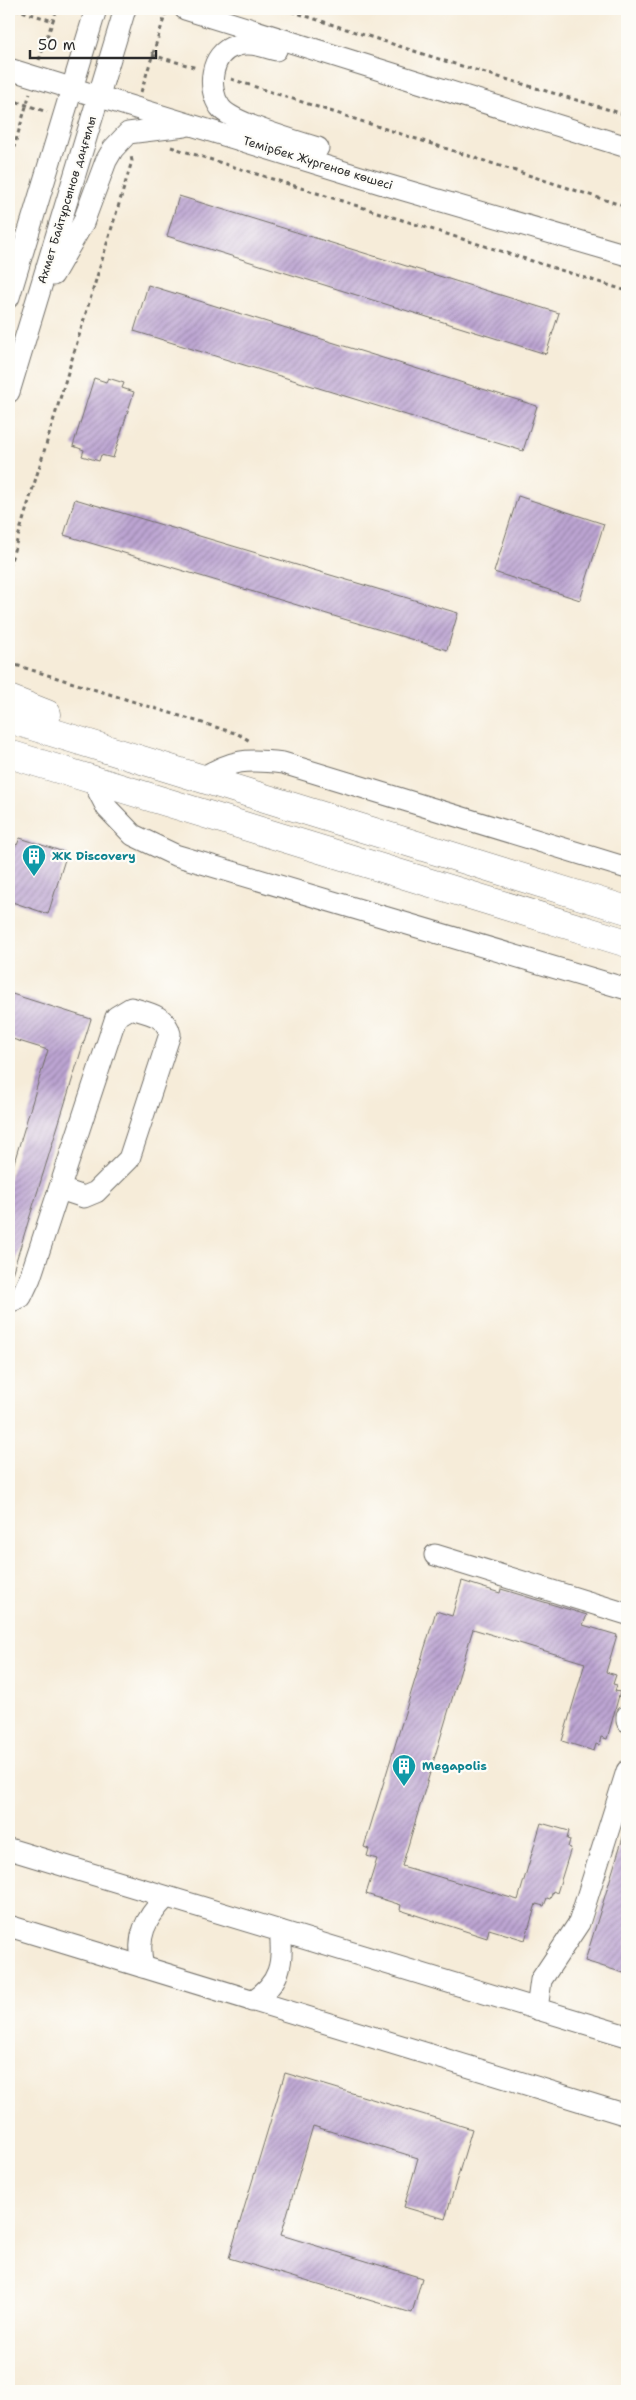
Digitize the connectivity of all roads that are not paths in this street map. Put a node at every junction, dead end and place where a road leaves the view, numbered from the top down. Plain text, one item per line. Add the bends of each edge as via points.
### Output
1 (96, 9) edge
2 (126, 9) edge
3 (185, 9) edge
4 (221, 9) edge
5 (248, 29) junction
6 (9, 69) edge
7 (421, 83) junction
8 (70, 88) junction
9 (100, 97) junction
10 (192, 124) junction
11 (627, 147) edge
12 (380, 182) junction
13 (627, 256) edge
14 (9, 297) edge
15 (33, 310) junction
16 (9, 392) edge
17 (9, 699) edge
18 (9, 719) edge
19 (113, 752) junction
20 (15, 758) edge
21 (201, 778) junction
22 (92, 779) junction
23 (627, 868) edge
24 (627, 910) edge
25 (627, 942) edge
26 (627, 989) edge
27 (60, 1189) junction
28 (9, 1302) edge
29 (435, 1555) dead end
30 (627, 1614) edge
31 (627, 1716) edge
32 (627, 1721) edge
33 (627, 1772) edge
34 (9, 1849) edge
35 (166, 1897) junction
36 (9, 1926) edge
37 (280, 1931) junction
38 (143, 1967) junction
39 (252, 2001) junction
40 (536, 2009) junction
41 (627, 2036) edge
42 (627, 2115) edge

1 - 8 street
2 - 9 street, Ахмет Байтұрсынов даңғылы
3 - 5 street
4 - 5 street
5 - 7 street
6 - 8 street, Темірбек Жүргенов көшесі
7 - 11 street
7 - 12 street via 396,86 254,43 233,46 218,59 211,89 221,109 250,126 347,158
8 - 9 street, Темірбек Жүргенов көшесі
8 - 14 street
9 - 10 street, Темірбек Жүргенов көшесі
9 - 15 street, Ахмет Байтұрсынов даңғылы
10 - 12 street, Темірбек Жүргенов көшесі
10 - 15 street via 128,134 113,149 83,224
12 - 13 street, Темірбек Жүргенов көшесі
15 - 16 street, Ахмет Байтұрсынов даңғылы
17 - 19 main road via 71,722
18 - 19 main road
19 - 21 main road
20 - 22 main road
21 - 23 street via 222,765 252,759 283,763
21 - 24 main road
22 - 25 main road
22 - 26 street via 107,808 133,835 175,855
27 - 27 street via 116,1017 131,1008 159,1017 168,1025 170,1034 130,1159 114,1176 84,1197
27 - 28 street via 22,1297
29 - 30 street
31 - 32 street
33 - 40 street via 579,1923 541,1980
34 - 35 street
35 - 37 street
35 - 38 street via 151,1912 144,1926 140,1954
36 - 38 street
37 - 39 street via 282,1948 274,1982
37 - 40 street
38 - 39 street
39 - 42 street
40 - 41 street

